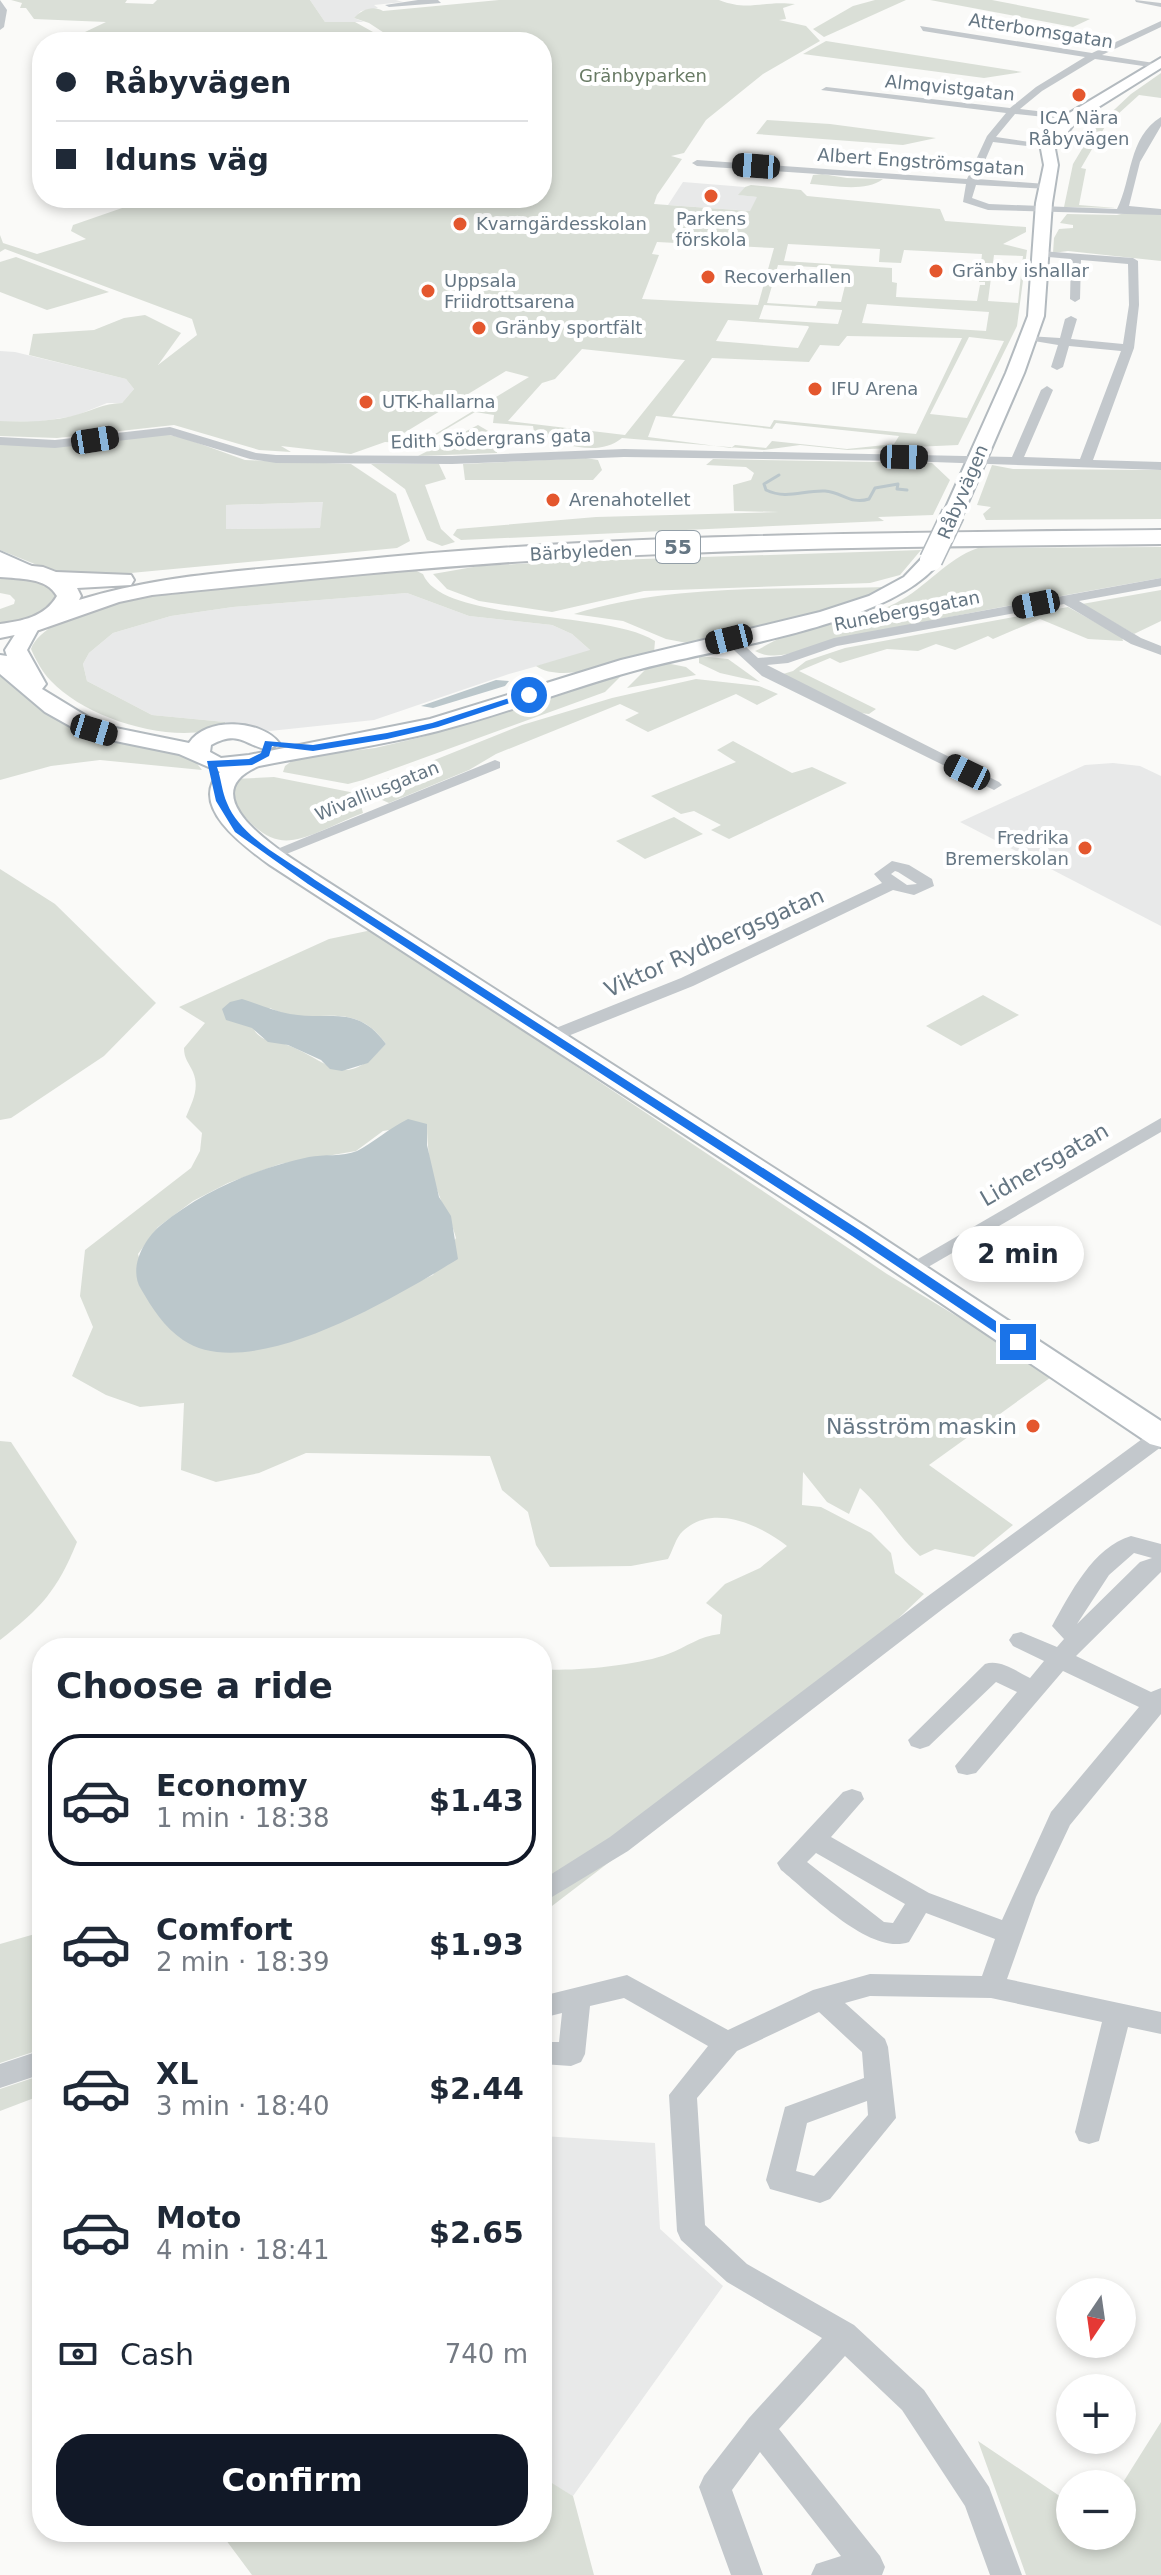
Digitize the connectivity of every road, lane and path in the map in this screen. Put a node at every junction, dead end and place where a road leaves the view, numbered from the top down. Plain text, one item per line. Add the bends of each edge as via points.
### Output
1 (432, 0) edge
2 (1139, 0) edge
3 (0, 2) edge
4 (421, 2) edge
5 (389, 5) dead end
6 (1161, 5) edge
7 (1, 12) edge
8 (1161, 24) edge
9 (0, 27) edge
10 (923, 28) dead end
11 (1092, 56) junction
12 (1157, 64) edge
13 (826, 90) dead end
14 (1097, 103) junction
15 (1013, 112) junction
16 (1071, 118) junction
17 (1161, 120) edge
18 (1086, 128) dead end
19 (995, 140) dead end
20 (1045, 145) dead end
21 (1069, 151) dead end
22 (697, 163) dead end
23 (1051, 165) junction
24 (969, 182) junction
25 (1046, 187) junction
26 (1124, 209) junction
27 (1044, 210) junction
28 (1161, 212) edge
29 (1041, 254) junction
30 (1076, 257) junction
31 (1075, 299) dead end
32 (1071, 319) dead end
33 (1028, 339) junction
34 (1066, 342) junction
35 (1128, 348) junction
36 (1057, 367) dead end
37 (1047, 390) dead end
38 (0, 441) edge
39 (983, 460) junction
40 (1016, 462) junction
41 (1085, 464) junction
42 (1161, 466) edge
43 (1161, 528) edge
44 (1161, 537) edge
45 (0, 558) edge
46 (0, 570) edge
47 (27, 571) junction
48 (56, 579) junction
49 (1161, 582) edge
50 (1065, 599) junction
51 (54, 615) junction
52 (30, 626) junction
53 (0, 631) edge
54 (729, 639) junction
55 (1161, 651) edge
56 (0, 661) edge
57 (756, 662) junction
58 (229, 760) junction
59 (495, 765) dead end
60 (994, 785) dead end
61 (273, 854) junction
62 (894, 884) dead end
63 (552, 1036) junction
64 (1161, 1124) edge
65 (909, 1270) junction
66 (1161, 1436) edge
67 (1161, 1552) edge
68 (1161, 1563) edge
69 (1078, 1638) junction
70 (1021, 1640) dead end
71 (1062, 1660) junction
72 (1033, 1690) junction
73 (1158, 1701) edge
74 (920, 1740) dead end
75 (967, 1766) dead end
76 (852, 1799) dead end
77 (814, 1839) junction
78 (552, 1887) edge
79 (920, 1900) junction
80 (1010, 1934) junction
81 (991, 1987) junction
82 (822, 1998) junction
83 (577, 2000) junction
84 (552, 2005) edge
85 (1118, 2013) junction
86 (1161, 2023) edge
87 (727, 2043) junction
88 (552, 2053) edge
89 (32, 2065) edge
90 (0, 2076) edge
91 (879, 2084) dead end
92 (1089, 2132) dead end
93 (844, 2335) junction
94 (760, 2428) junction
95 (747, 2575) edge
96 (827, 2575) edge
97 (1006, 2575) edge

1 - 4 street via 437,3
2 - 6 street
3 - 7 street
4 - 5 street
7 - 9 street
8 - 11 street
10 - 11 street, Atterbomsgatan
11 - 12 street, Atterbomsgatan
11 - 15 street via 1049,80
12 - 14 main road, Råbyvägen
13 - 15 street, Almqvistgatan
14 - 16 main road, Råbyvägen
14 - 18 main road
15 - 16 street, Almqvistgatan
15 - 24 street via 989,140
16 - 23 main road, Råbyvägen via 1048,149
17 - 26 street via 1130,170
19 - 20 street
21 - 23 main road
22 - 24 street, Albert Engströmsgatan
23 - 25 main road, Råbyvägen
24 - 25 street, Albert Engströmsgatan
24 - 27 street via 967,200 973,204
25 - 27 main road, Råbyvägen
26 - 27 street
26 - 28 street
27 - 29 main road, Råbyvägen
29 - 30 street
29 - 33 main road, Råbyvägen via 1036,316
30 - 31 street
30 - 35 street via 1133,261
32 - 34 street
33 - 34 street
33 - 39 main road, Råbyvägen
34 - 35 street
34 - 36 street
35 - 41 street
37 - 40 street
38 - 39 street, Edith Södergrans gata via 55,444 160,431 276,459 452,460 624,453
39 - 40 street, Edith Södergrans gata
39 - 54 main road, Råbyvägen, bridge via 931,560 911,581 827,617
40 - 41 street, Edith Södergrans gata
41 - 42 street, Edith Södergrans gata
43 - 48 main road, Bärbyleden / 55 via 596,541 398,553 112,581
44 - 51 main road, Bärbyleden / 55 via 751,544 395,563 152,588
45 - 47 main road
46 - 47 main road, Bärbyleden
47 - 48 main road, Bärbyleden
48 - 51 main road via 69,596
49 - 50 street, Runebergsgatan
50 - 55 street
50 - 57 street, Runebergsgatan via 834,642 783,660
51 - 52 main road, Bärbyleden
52 - 53 main road, Bärbyleden
52 - 58 main road via 16,650 19,660 32,681 66,707 142,734 176,738
54 - 57 street
54 - 58 main road, Råbyvägen via 434,725
56 - 58 main road via 71,719 121,738
57 - 60 street via 781,680
58 - 61 main road via 221,801 238,830
59 - 61 street, Wivalliusgatan
61 - 63 main road
62 - 63 street, Viktor Rydbergsgatan via 687,982
63 - 65 main road
64 - 65 street, Lidnersgatan
65 - 66 main road
66 - 78 street via 619,1844
67 - 69 street via 1131,1544 1117,1552 1084,1591 1064,1626
68 - 69 street via 1148,1568
69 - 71 street
70 - 71 street
71 - 72 street
71 - 73 street
72 - 74 street via 993,1670
72 - 75 street
73 - 80 street via 1060,1819
76 - 77 street
77 - 79 street
77 - 79 street via 790,1863 877,1931 900,1935
79 - 80 street
80 - 81 street
81 - 82 street via 870,1985
81 - 85 street
82 - 87 street
82 - 91 street via 875,2047
83 - 84 street
83 - 87 street via 627,1986
83 - 88 street via 571,2054
85 - 86 street
85 - 92 street
87 - 93 street via 683,2095 691,2231 737,2273
89 - 90 street
93 - 94 street
93 - 97 street via 913,2400 978,2498
94 - 95 street via 715,2487
94 - 96 street via 869,2567

